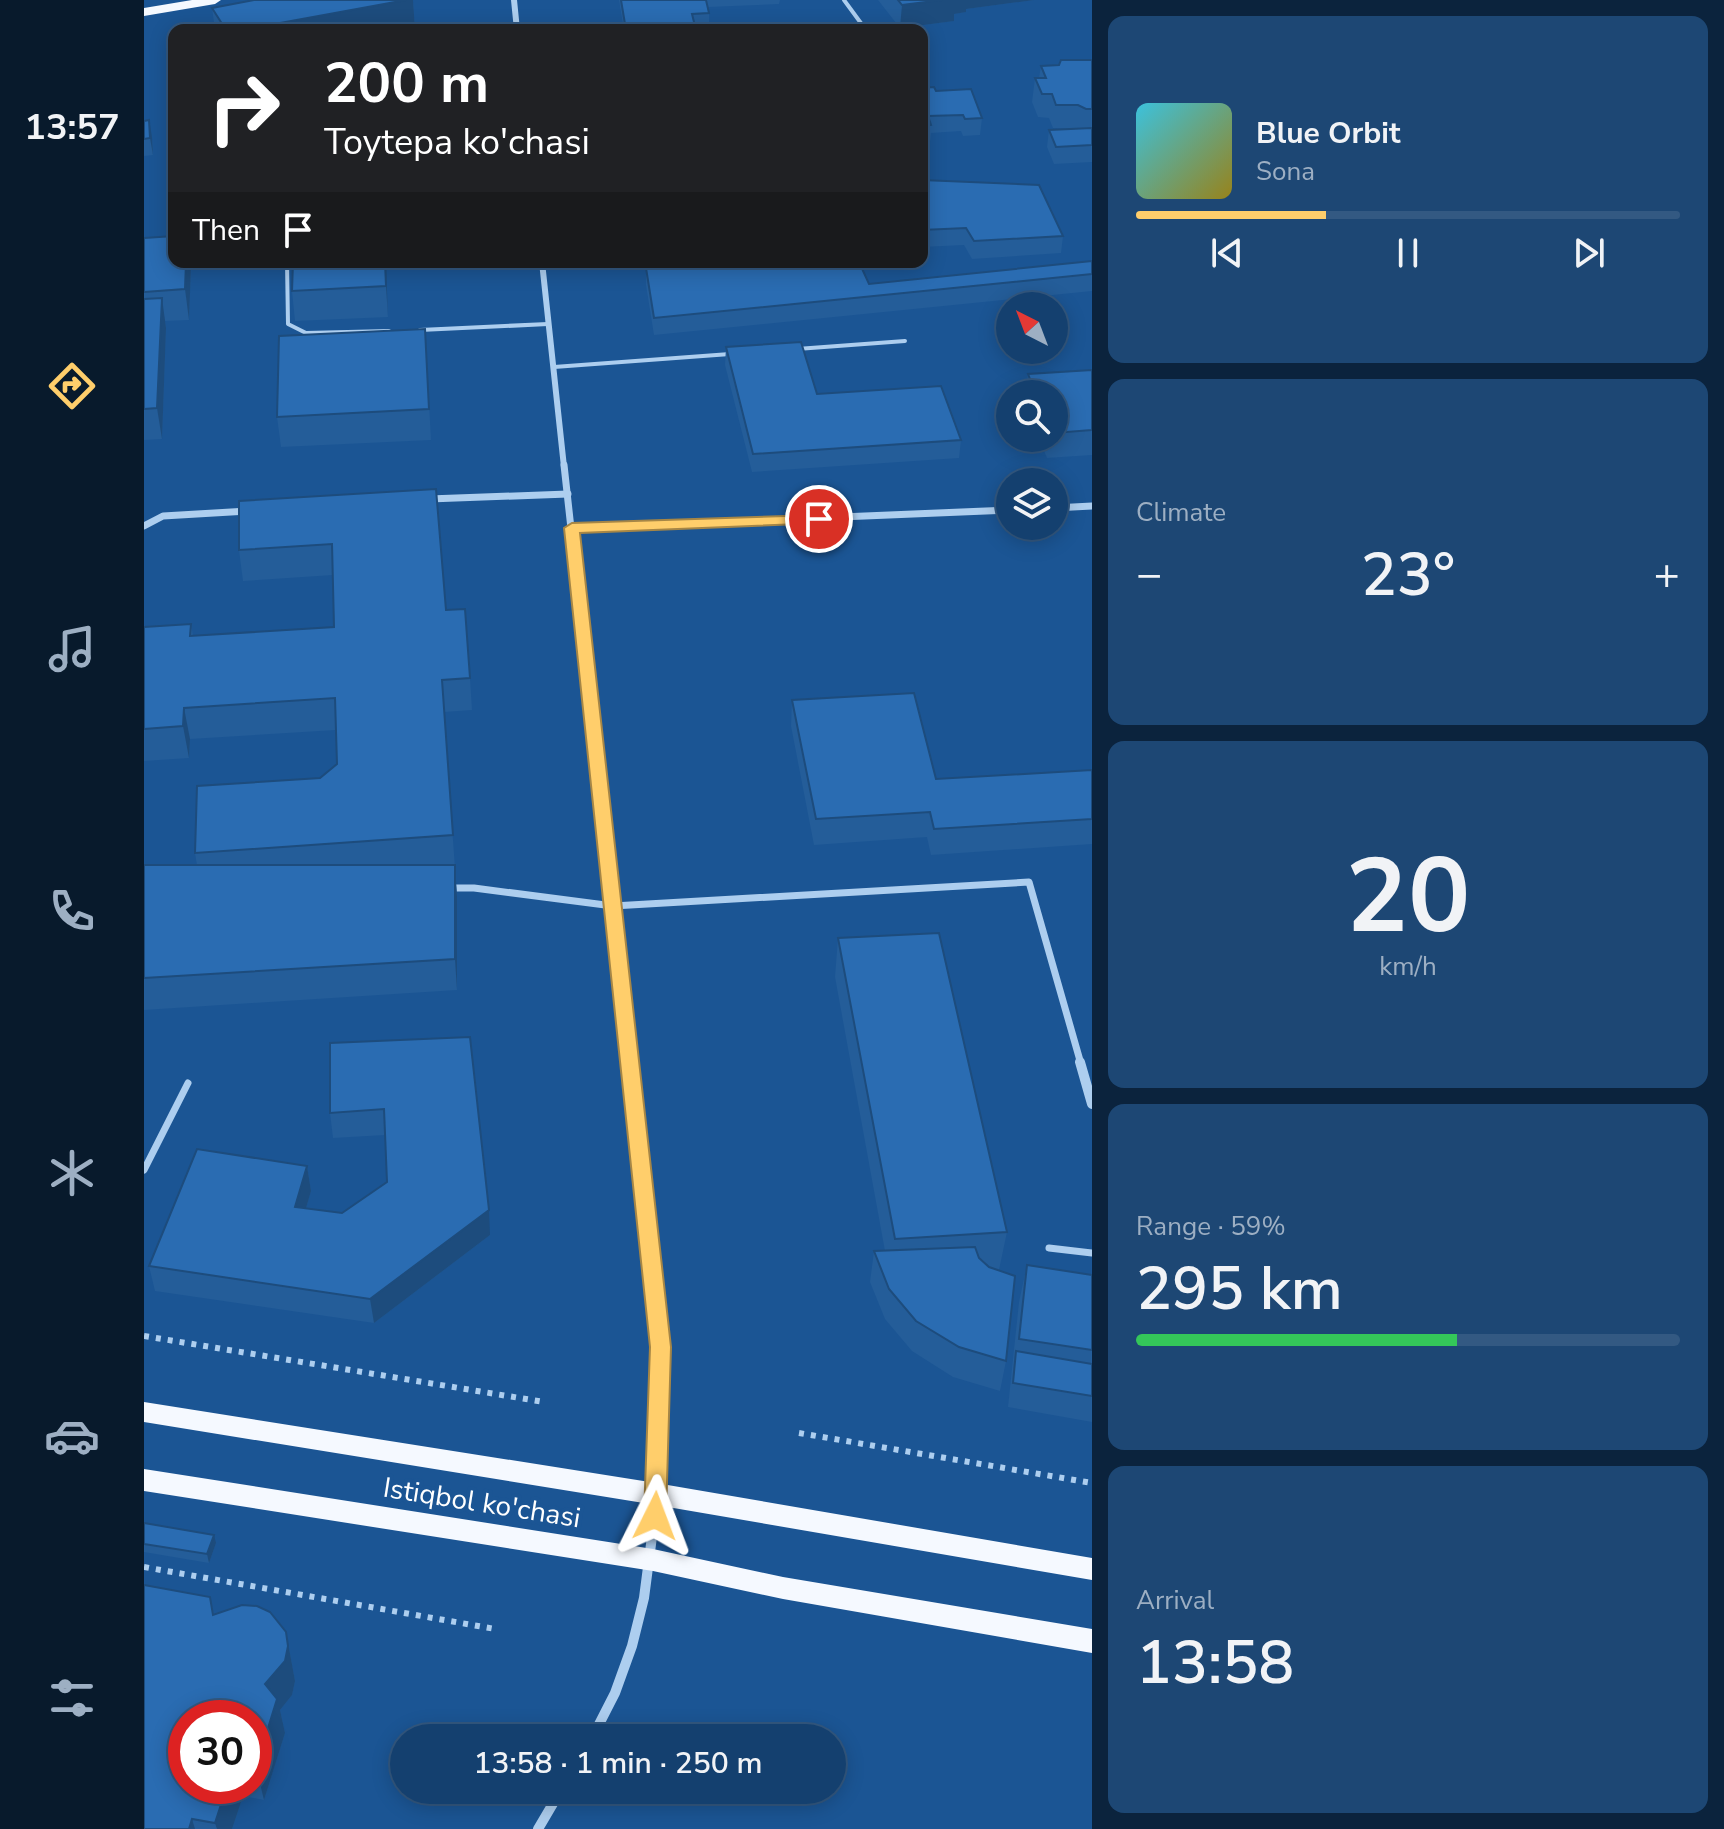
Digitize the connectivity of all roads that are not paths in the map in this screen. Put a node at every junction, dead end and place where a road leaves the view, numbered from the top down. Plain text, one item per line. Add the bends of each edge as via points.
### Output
1 (215, 0) edge
2 (514, 0) edge
3 (844, 0) edge
4 (144, 12) edge
5 (516, 24) edge
6 (862, 24) edge
7 (287, 268) edge
8 (543, 268) edge
9 (548, 324) junction
10 (410, 330) edge
11 (395, 331) edge
12 (905, 341) dead end
13 (796, 349) edge
14 (733, 354) edge
15 (554, 367) junction
16 (568, 494) junction
17 (426, 500) edge
18 (1092, 506) edge
19 (1068, 507) edge
20 (256, 510) edge
21 (996, 511) edge
22 (144, 526) edge
23 (572, 528) junction
24 (442, 888) edge
25 (613, 906) junction
26 (188, 1083) dead end
27 (1092, 1104) edge
28 (144, 1170) edge
29 (1049, 1248) dead end
30 (1092, 1253) edge
31 (144, 1412) edge
32 (144, 1480) edge
33 (656, 1494) junction
34 (653, 1560) junction
35 (1092, 1569) edge
36 (1092, 1641) edge
37 (600, 1724) edge
38 (553, 1804) edge
39 (538, 1829) edge

1 - 4 main road
2 - 5 street
3 - 6 lane
7 - 11 lane via 288,324 297,330
8 - 9 street
9 - 10 lane
9 - 15 street
12 - 13 lane
14 - 15 lane
15 - 16 street
16 - 17 street
16 - 23 street
18 - 19 street
20 - 22 street via 163,516
21 - 23 street
23 - 25 street
24 - 25 street
25 - 27 street via 1029,882
25 - 33 street via 661,1347
26 - 28 lane
29 - 30 lane
31 - 33 main road, Istiqbol ko'chasi
32 - 34 main road, Istiqbol ko'chasi
33 - 34 street
33 - 35 main road, Istiqbol ko'chasi
34 - 36 main road, Istiqbol ko'chasi
34 - 37 street via 630,1656
38 - 39 street

